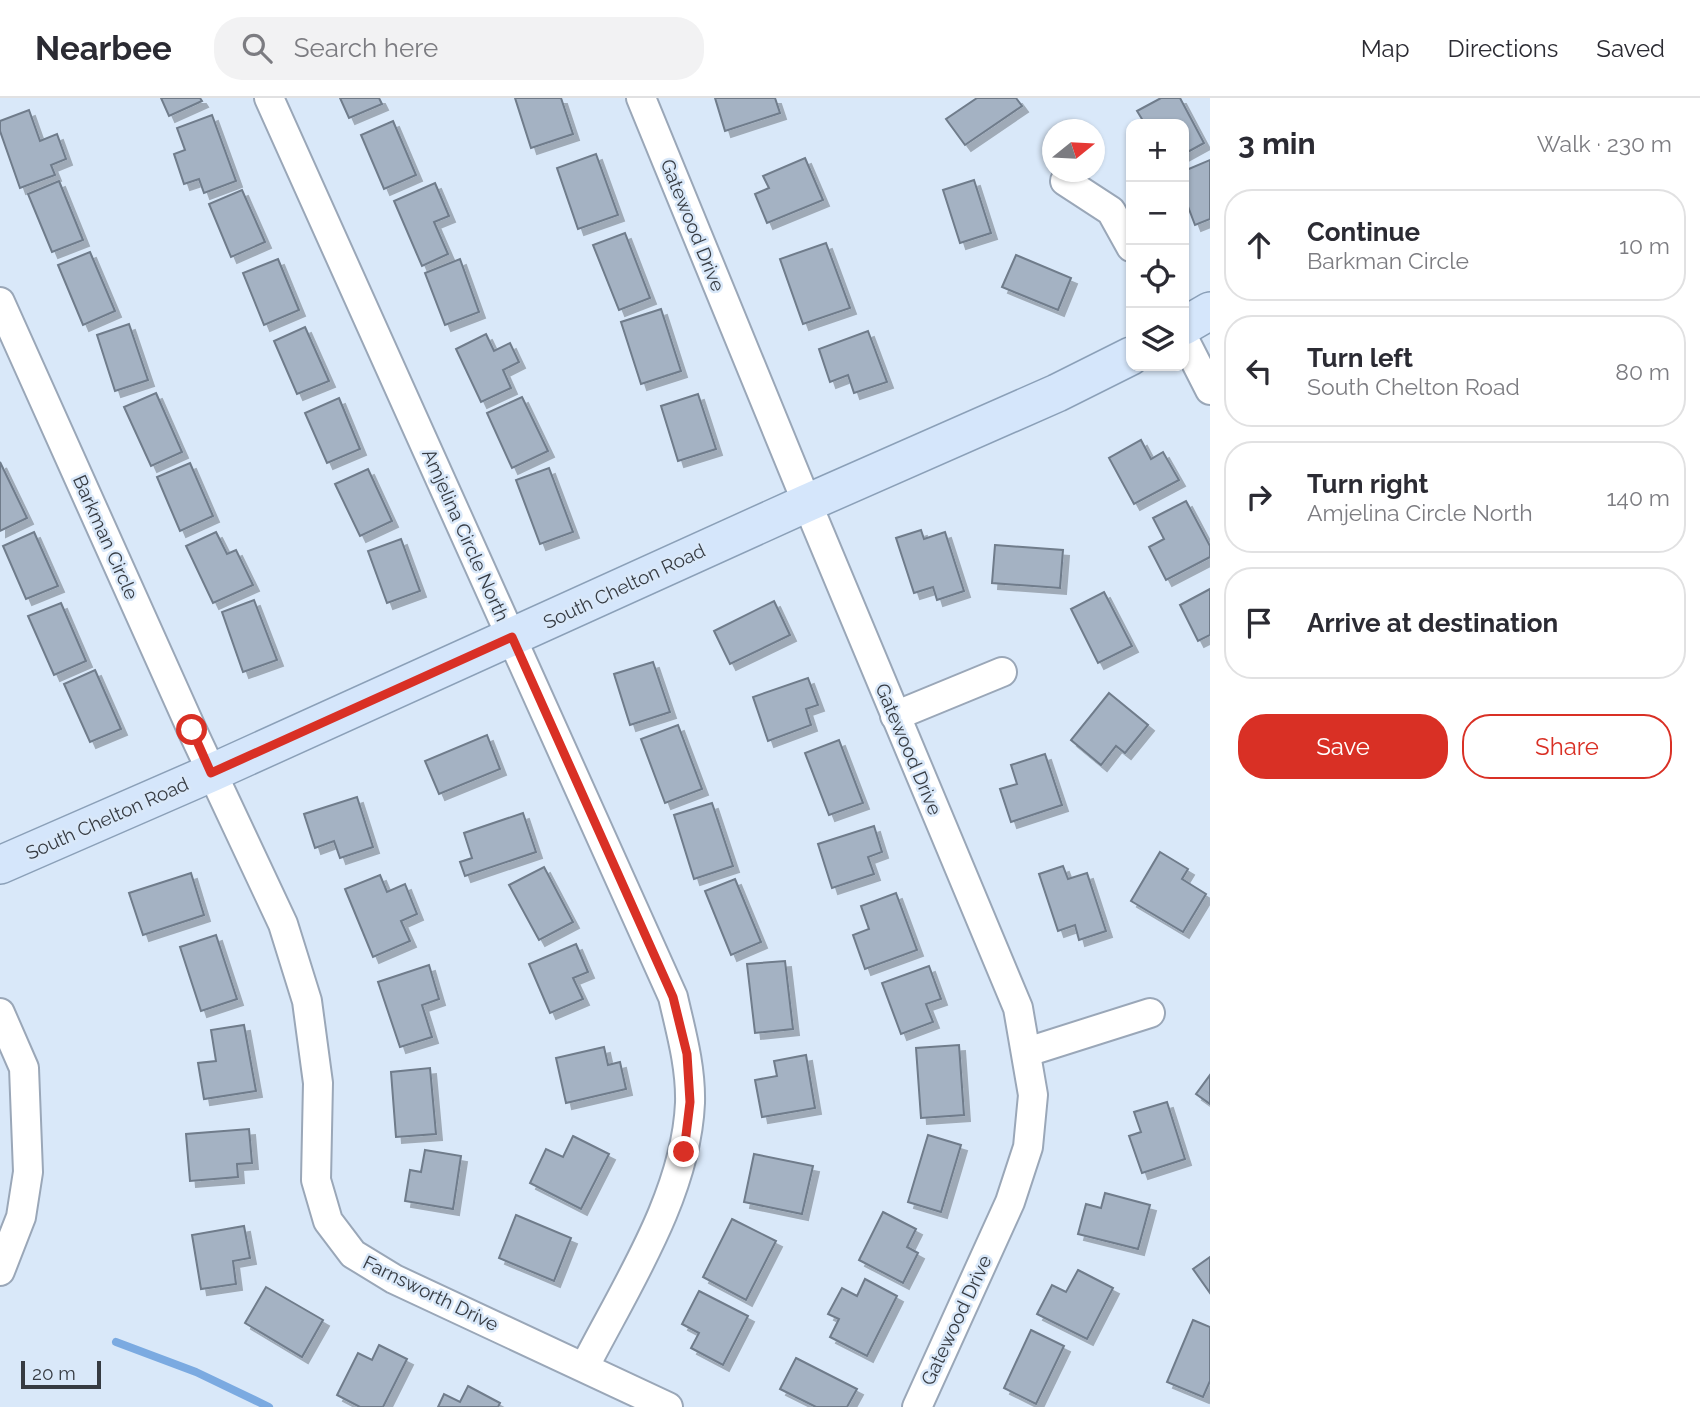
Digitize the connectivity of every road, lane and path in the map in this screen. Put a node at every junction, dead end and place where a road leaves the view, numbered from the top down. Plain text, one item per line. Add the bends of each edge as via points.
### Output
1 (269, 98) edge
2 (641, 98) edge
3 (1067, 182) edge
4 (1130, 245) edge
5 (0, 302) edge
6 (1210, 311) edge
7 (1189, 323) edge
8 (1189, 349) edge
9 (1126, 359) edge
10 (1210, 390) edge
11 (807, 503) junction
12 (512, 637) junction
13 (1002, 672) dead end
14 (895, 716) junction
15 (211, 773) junction
16 (0, 865) edge
17 (0, 1013) edge
18 (1150, 1013) dead end
19 (1027, 1052) junction
20 (13, 1132) edge
21 (0, 1271) edge
22 (585, 1366) junction
23 (668, 1407) edge
24 (917, 1407) edge

1 - 12 street, Amjelina Circle North
2 - 11 street, Gatewood Drive
3 - 4 street via 1111,211
5 - 15 street, Barkman Circle
6 - 7 main road
8 - 10 street
9 - 11 main road, South Chelton Road via 1057,394
11 - 12 main road, South Chelton Road
11 - 14 street, Gatewood Drive
12 - 15 main road, South Chelton Road
12 - 22 street, Amjelina Circle North via 673,997 687,1054 690,1102 684,1152 657,1225
13 - 14 street
14 - 19 street, Gatewood Drive via 1018,1008
15 - 16 main road, South Chelton Road
15 - 22 street, Farnsworth Drive via 283,924 307,1001 318,1083 316,1180 328,1221 353,1254 394,1279
17 - 20 street via 24,1068
18 - 19 street
19 - 24 street, Gatewood Drive via 1033,1095 1028,1147 1010,1202
20 - 21 street via 28,1172 21,1217
22 - 23 street, Farnsworth Drive

